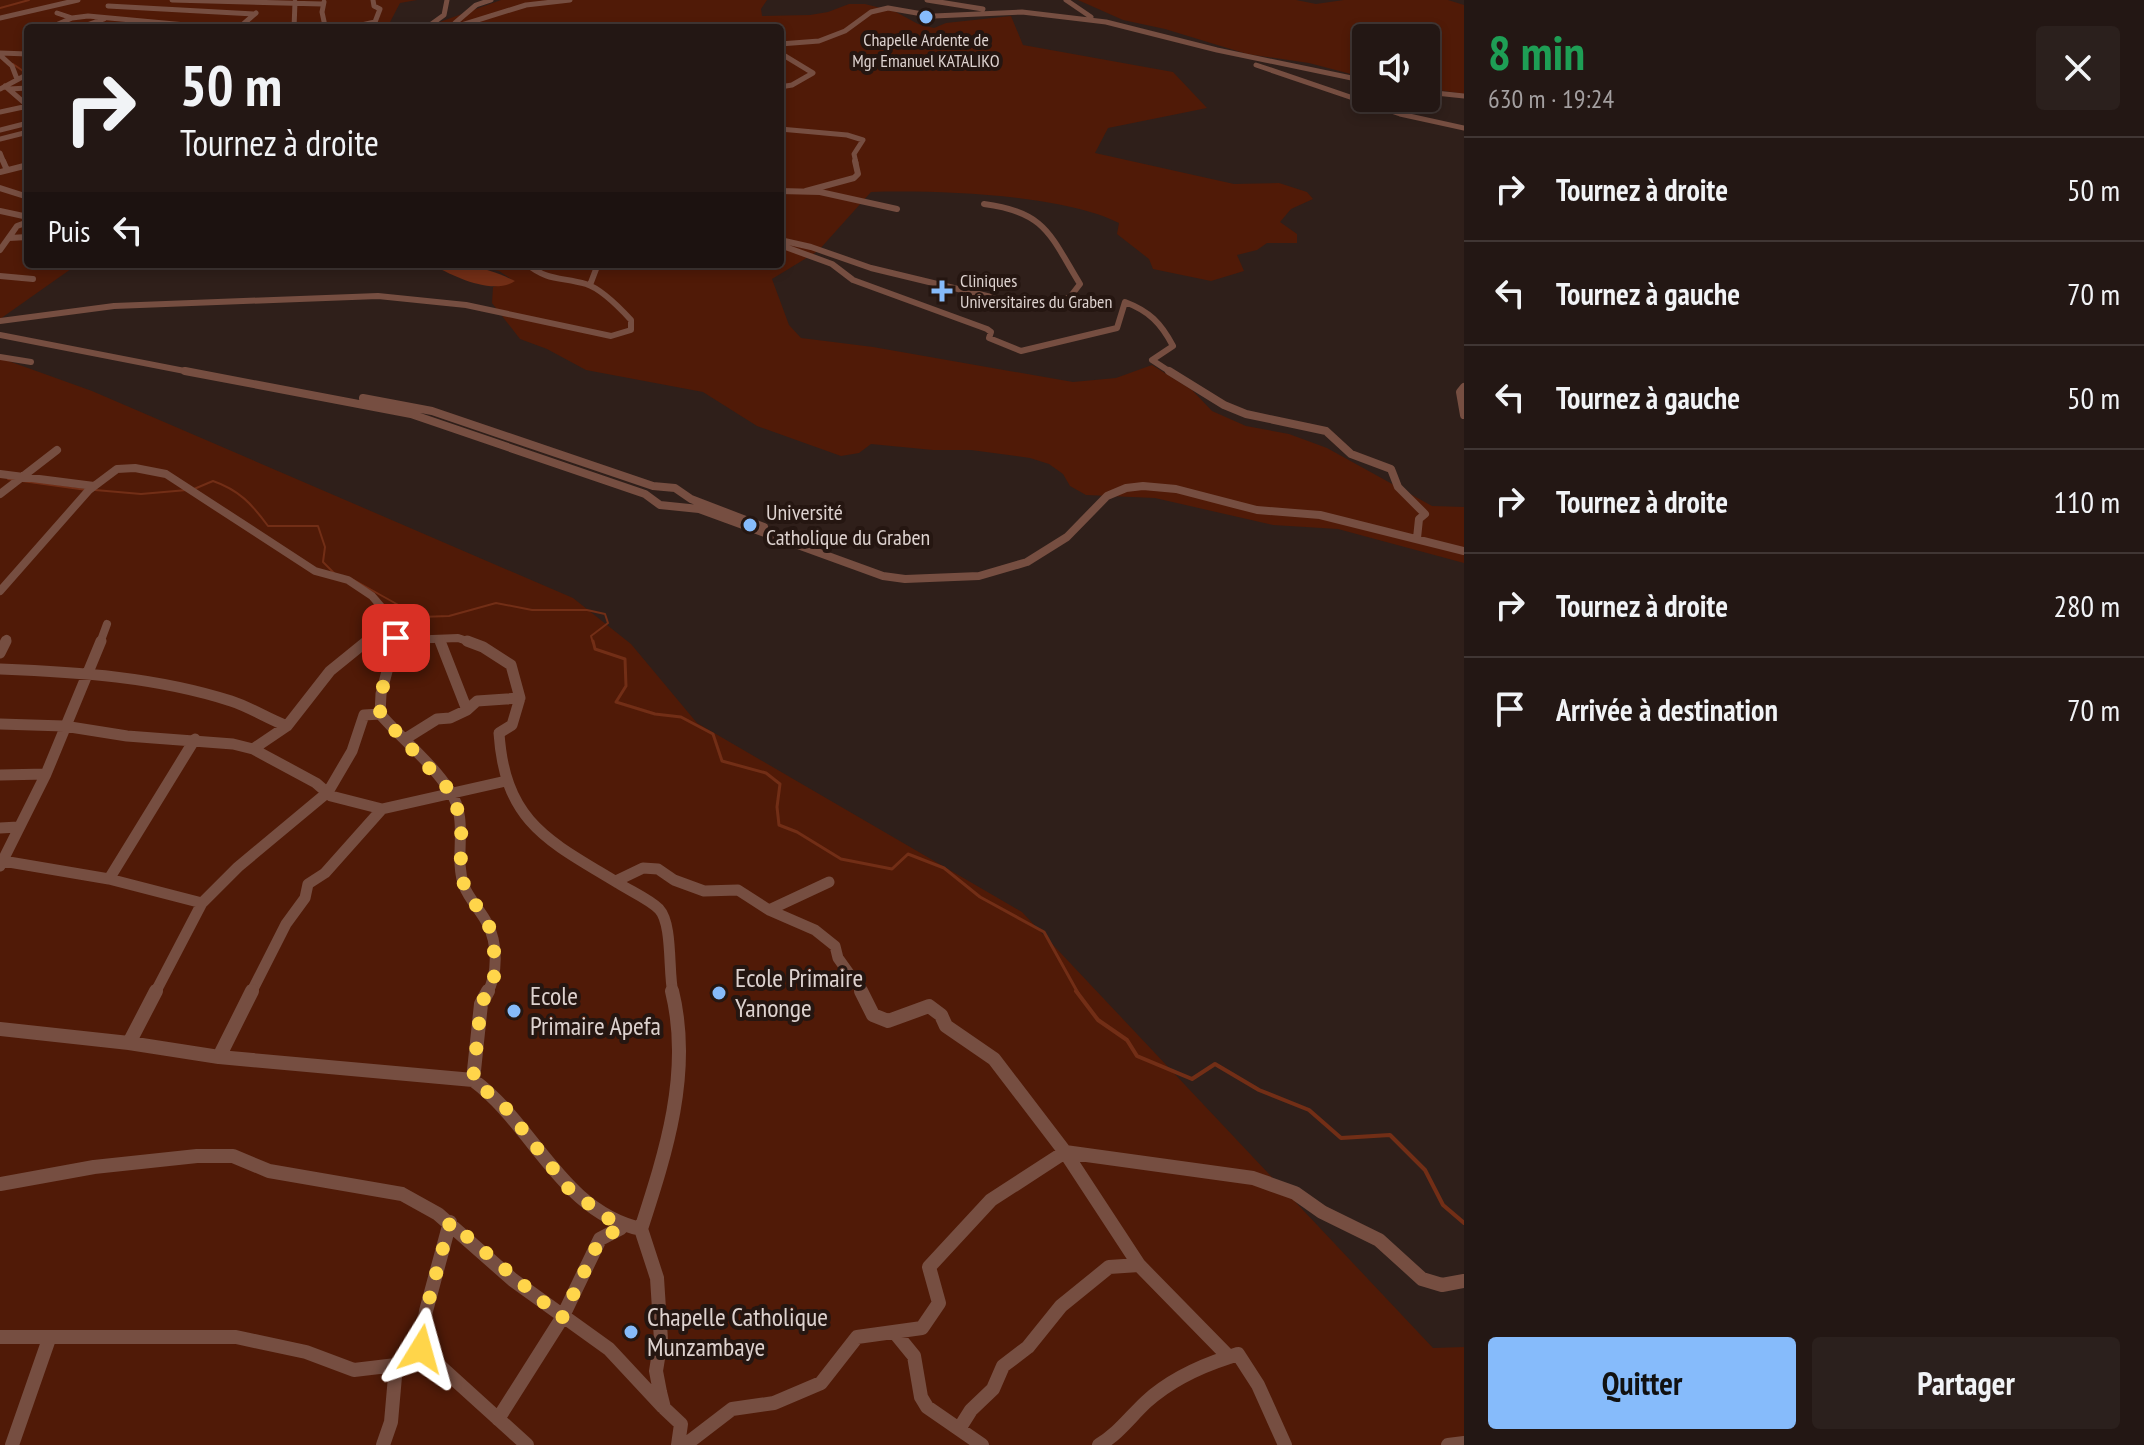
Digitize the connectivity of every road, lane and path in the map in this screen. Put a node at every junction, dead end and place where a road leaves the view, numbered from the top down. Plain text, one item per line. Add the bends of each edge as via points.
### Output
1 (80, 0) edge
2 (120, 0) edge
3 (144, 0) edge
4 (173, 0) edge
5 (373, 0) edge
6 (447, 0) edge
7 (491, 0) edge
8 (570, 0) edge
9 (927, 0) edge
10 (1066, 0) edge
11 (205, 1) edge
12 (241, 2) edge
13 (266, 2) edge
14 (296, 2) edge
15 (324, 2) edge
16 (108, 6) junction
17 (137, 8) junction
18 (160, 8) junction
19 (201, 10) junction
20 (997, 11) junction
21 (58, 12) dead end
22 (230, 12) junction
23 (149, 14) dead end
24 (254, 14) junction
25 (88, 16) junction
26 (0, 18) edge
27 (72, 18) junction
28 (106, 18) junction
29 (131, 20) junction
30 (1097, 20) junction
31 (168, 23) junction
32 (58, 24) edge
33 (89, 24) edge
34 (120, 24) edge
35 (176, 24) edge
36 (208, 24) edge
37 (243, 24) edge
38 (294, 24) edge
39 (325, 24) edge
40 (366, 24) edge
41 (432, 24) edge
42 (456, 24) edge
43 (463, 24) edge
44 (784, 44) edge
45 (1217, 50) junction
46 (1, 54) edge
47 (24, 54) edge
48 (784, 55) edge
49 (24, 75) edge
50 (1352, 78) edge
51 (17, 79) junction
52 (784, 86) edge
53 (5, 88) edge
54 (1440, 93) edge
55 (1464, 96) edge
56 (24, 103) edge
57 (24, 107) edge
58 (0, 112) edge
59 (24, 124) edge
60 (1464, 128) edge
61 (784, 129) edge
62 (0, 130) edge
63 (24, 133) edge
64 (0, 139) edge
65 (0, 153) edge
66 (24, 166) edge
67 (4, 171) edge
68 (0, 188) edge
69 (784, 191) edge
70 (806, 191) junction
71 (24, 196) edge
72 (984, 204) dead end
73 (897, 209) dead end
74 (0, 211) edge
75 (24, 219) edge
76 (24, 222) edge
77 (24, 237) edge
78 (9, 238) junction
79 (784, 242) edge
80 (784, 244) edge
81 (0, 250) edge
82 (532, 268) edge
83 (596, 268) edge
84 (0, 276) edge
85 (33, 279) dead end
86 (590, 285) junction
87 (0, 321) edge
88 (0, 328) edge
89 (0, 335) edge
90 (0, 357) edge
91 (31, 362) dead end
92 (1464, 387) edge
93 (1464, 415) edge
94 (57, 450) dead end
95 (0, 474) edge
96 (19, 480) junction
97 (653, 486) junction
98 (91, 489) junction
99 (0, 494) edge
100 (645, 494) junction
101 (688, 502) junction
102 (1417, 538) junction
103 (1464, 551) edge
104 (0, 591) edge
105 (107, 624) dead end
106 (379, 632) junction
107 (396, 638) junction
108 (7, 639) dead end
109 (440, 641) junction
110 (0, 653) edge
111 (0, 669) edge
112 (90, 672) junction
113 (520, 698) junction
114 (467, 710) junction
115 (380, 714) junction
116 (0, 724) edge
117 (64, 726) junction
118 (287, 726) junction
119 (195, 739) junction
120 (405, 739) junction
121 (253, 749) junction
122 (46, 774) junction
123 (0, 775) edge
124 (506, 781) junction
125 (328, 792) junction
126 (451, 792) junction
127 (382, 809) junction
128 (18, 827) junction
129 (0, 828) edge
130 (1, 864) edge
131 (109, 879) junction
132 (616, 881) junction
133 (829, 882) dead end
134 (202, 903) junction
135 (769, 910) junction
136 (0, 1029) edge
137 (129, 1043) junction
138 (219, 1057) junction
139 (473, 1080) junction
140 (1065, 1152) junction
141 (0, 1184) edge
142 (450, 1222) junction
143 (621, 1228) junction
144 (641, 1229) junction
145 (1139, 1265) junction
146 (1464, 1281) edge
147 (562, 1318) junction
148 (896, 1334) junction
149 (0, 1337) edge
150 (49, 1339) junction
151 (421, 1349) junction
152 (1229, 1357) junction
153 (396, 1365) junction
154 (664, 1408) junction
155 (498, 1419) junction
156 (959, 1429) junction
157 (1464, 1443) edge
158 (12, 1445) edge
159 (383, 1445) edge
160 (527, 1445) edge
161 (678, 1445) edge
162 (685, 1445) edge
163 (982, 1445) edge
164 (1099, 1445) edge
165 (1285, 1445) edge
166 (1448, 1445) edge

1 - 26 street
2 - 16 street
3 - 17 street
4 - 11 street
4 - 18 street
5 - 40 street via 380,9 375,22
6 - 41 street via 444,15
7 - 42 street via 476,5
8 - 43 street via 526,5
9 - 20 street
10 - 30 street
11 - 12 street
11 - 19 street
12 - 13 street
12 - 22 street
13 - 14 street
13 - 24 street
14 - 15 street
14 - 38 street
15 - 39 street
16 - 17 street
16 - 25 street
17 - 18 street
17 - 28 street
18 - 19 street
18 - 23 street
19 - 22 street
19 - 31 street
20 - 30 street
20 - 44 street via 934,16 888,8 819,41
21 - 27 street via 59,18
22 - 24 street
22 - 36 street
24 - 37 street
25 - 27 street
25 - 28 street
27 - 32 street
28 - 29 street
28 - 33 street
29 - 31 street
29 - 34 street
30 - 45 street
31 - 35 street
45 - 50 street
45 - 60 street via 1400,114
46 - 47 street
46 - 51 street
48 - 52 street via 813,73
49 - 51 street
51 - 53 street
53 - 56 street
54 - 55 street
57 - 58 street
59 - 62 street
61 - 70 street via 863,140 854,154 854,178
63 - 64 street
65 - 67 street
66 - 67 street
68 - 71 street
69 - 70 street
70 - 73 street
72 - 79 street via 1015,206 1038,220 1080,284 1076,295 1063,302 1025,304
74 - 75 street
76 - 78 street
77 - 78 street
78 - 81 street
80 - 102 street via 832,264 853,280 987,329 989,338 1021,351 1117,328 1125,302 1150,311 1173,346 1152,360 1224,405 1326,431 1351,454 1391,469 1398,487 1425,514 1419,519
82 - 86 street via 541,276
83 - 86 street
84 - 85 street
86 - 87 street via 623,311 631,330 611,336 485,307 405,296 114,306
88 - 97 street via 432,411
89 - 100 street via 411,414
90 - 91 street
92 - 93 street
94 - 96 street
95 - 96 street
96 - 98 street
96 - 99 street
97 - 100 street
97 - 101 street via 675,488
98 - 104 street
98 - 106 street via 114,470 166,474 315,571 348,580 372,596 384,610
100 - 101 street via 670,508
101 - 102 street via 883,576 926,581 997,571 1054,547 1105,497 1127,488 1196,493 1257,510 1319,514
102 - 103 street
105 - 112 street
106 - 107 street
106 - 118 street via 330,671
107 - 109 street
107 - 115 street
108 - 110 street
109 - 113 street via 458,638 511,665
109 - 114 street
111 - 112 street
112 - 117 street
112 - 118 street via 235,701
113 - 114 street via 477,701
113 - 124 street via 512,725 499,733
114 - 120 street via 437,719
115 - 120 street
115 - 125 street via 364,715 352,751
116 - 117 street
117 - 119 street
117 - 122 street
118 - 121 street
119 - 121 street
119 - 131 street
120 - 126 street
121 - 125 street
122 - 123 street
122 - 128 street
124 - 126 street
124 - 132 street via 545,838
125 - 127 street
125 - 134 street
126 - 127 street
126 - 139 street via 462,822 464,886 489,926 494,951 494,981 481,1004
127 - 138 street via 325,873 308,884
128 - 129 street
128 - 130 street
130 - 131 street
131 - 134 street
132 - 135 street via 643,868 658,869 704,891 738,890
132 - 144 street via 659,909 665,919 669,980 681,1032 663,1166
133 - 135 street
134 - 137 street
135 - 140 street via 815,930 835,946 873,1015 888,1021 929,1006 941,1015 946,1026 994,1059
136 - 137 street
137 - 138 street
138 - 139 street
139 - 143 street via 504,1106 569,1189
140 - 145 street
140 - 146 street via 1253,1178 1295,1193 1379,1240 1422,1279 1442,1285
140 - 148 street via 991,1200 959,1233 929,1267 939,1303 922,1328
141 - 142 street via 94,1167 233,1156 269,1171 402,1194
142 - 147 street
142 - 151 street
143 - 144 street
143 - 147 street via 600,1239
144 - 154 street via 657,1278 661,1340 656,1371
145 - 152 street
145 - 156 street via 1109,1267 1061,1306 1028,1347 1003,1366 993,1389
147 - 154 street via 609,1349
147 - 155 street
148 - 156 street via 914,1356 927,1407
148 - 162 street via 857,1337 821,1383 774,1403 732,1409
149 - 150 street
150 - 153 street via 236,1337 306,1352 354,1370
150 - 158 street
151 - 153 street
151 - 155 street
152 - 164 street via 1183,1373 1144,1403 1116,1436
152 - 165 street via 1238,1354 1258,1385
153 - 159 street via 391,1422
154 - 161 street via 681,1424
155 - 160 street
156 - 163 street
157 - 166 street

